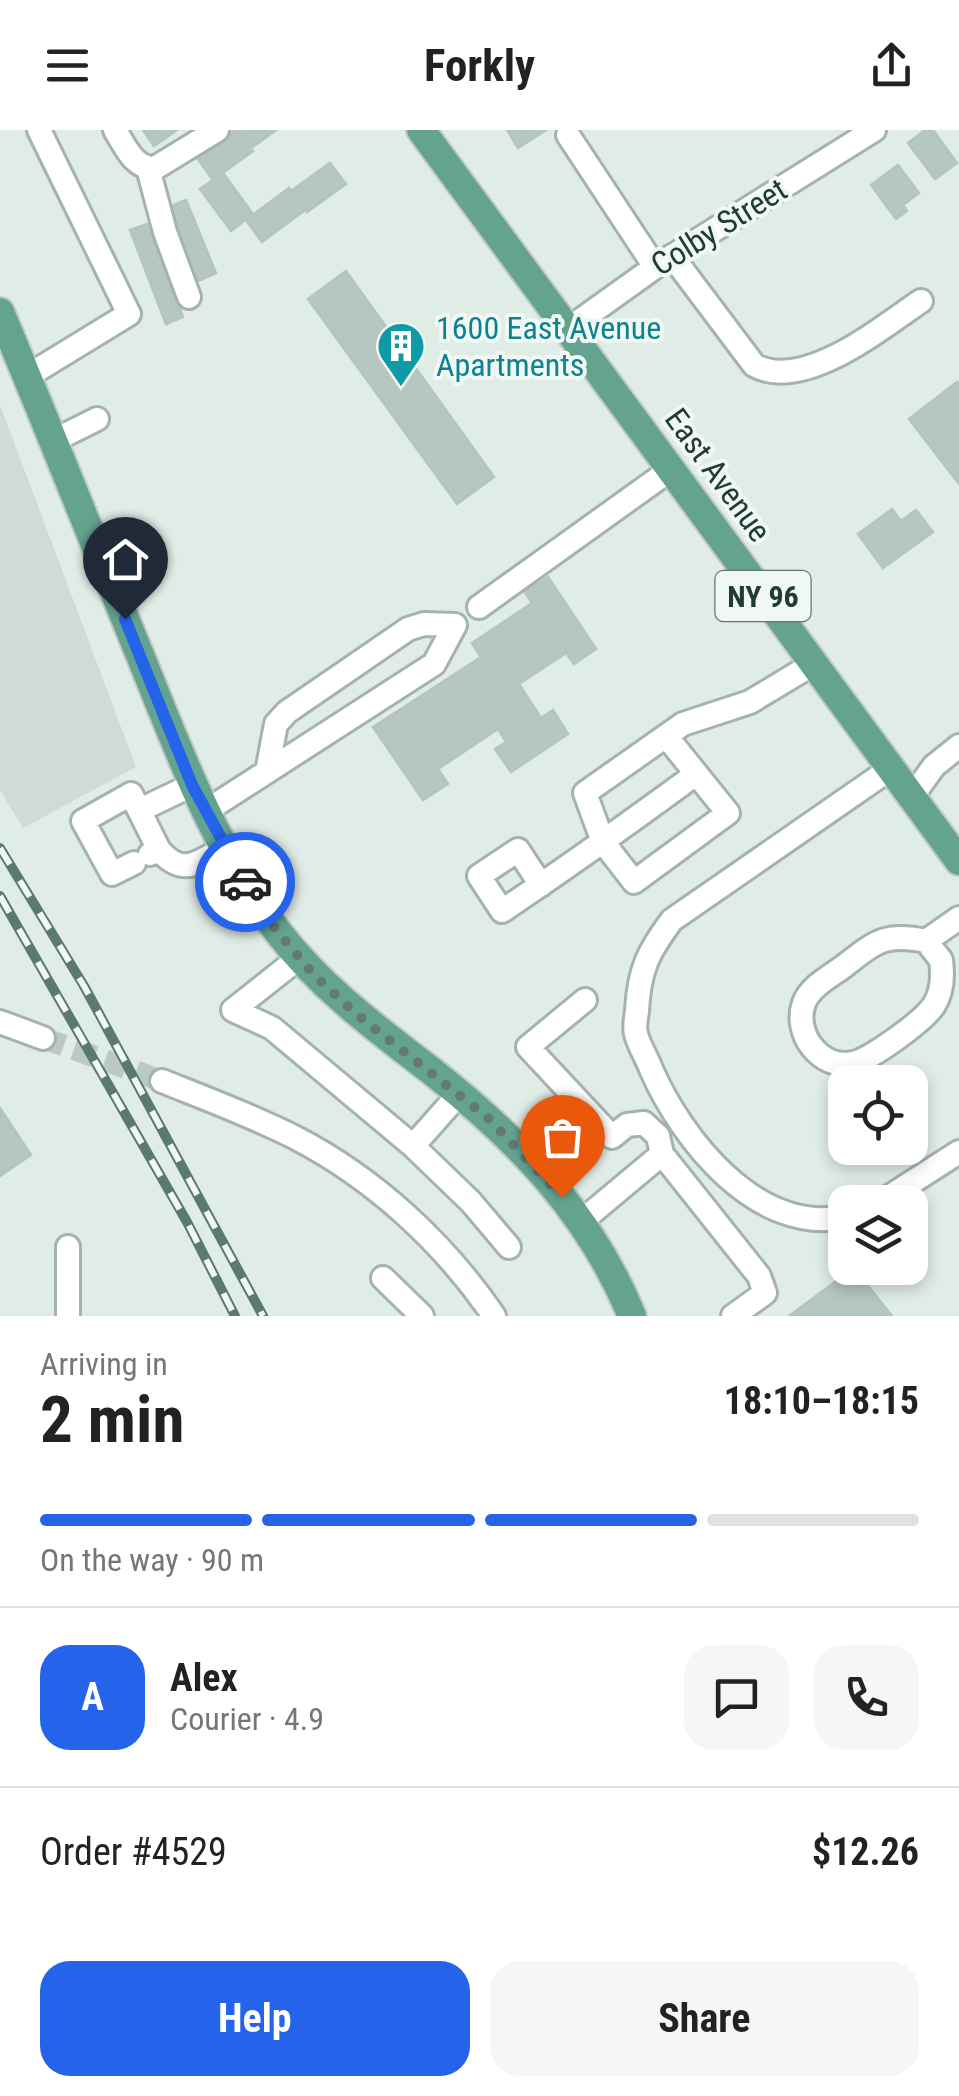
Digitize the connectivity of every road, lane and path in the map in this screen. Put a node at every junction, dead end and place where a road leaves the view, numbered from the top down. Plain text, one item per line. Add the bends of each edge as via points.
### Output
1 (39, 130) edge
2 (115, 130) edge
3 (217, 130) edge
4 (421, 130) edge
5 (874, 130) edge
6 (568, 135) dead end
7 (148, 168) junction
8 (663, 261) junction
9 (188, 296) dead end
10 (922, 300) dead end
11 (0, 312) edge
12 (567, 330) junction
13 (26, 377) junction
14 (97, 419) dead end
15 (53, 441) junction
16 (670, 470) junction
17 (479, 607) dead end
18 (813, 664) junction
19 (666, 736) junction
20 (959, 746) edge
21 (890, 770) junction
22 (267, 772) junction
23 (696, 774) junction
24 (192, 785) junction
25 (911, 798) junction
26 (140, 810) junction
27 (206, 810) junction
28 (603, 842) junction
29 (955, 846) edge
30 (226, 847) junction
31 (148, 856) junction
32 (542, 885) dead end
33 (959, 918) edge
34 (926, 941) junction
35 (950, 954) edge
36 (300, 957) junction
37 (584, 1000) dead end
38 (0, 1022) edge
39 (43, 1038) tunnel mouth
40 (162, 1081) tunnel mouth
41 (458, 1094) junction
42 (413, 1146) junction
43 (959, 1152) edge
44 (662, 1154) junction
45 (908, 1185) edge
46 (583, 1220) junction
47 (828, 1220) edge
48 (68, 1247) dead end
49 (509, 1247) dead end
50 (382, 1278) dead end
51 (68, 1316) edge
52 (422, 1316) edge
53 (494, 1316) edge
54 (632, 1316) edge
55 (733, 1316) edge

1 - 13 street via 128,314
2 - 7 street via 136,163
3 - 7 street
4 - 12 main road, East Avenue / NY 96
5 - 8 street, Colby Street
6 - 8 street
7 - 9 street
8 - 10 street via 763,370 822,365
8 - 12 street, Colby Street
11 - 13 main road
12 - 16 main road, East Avenue / NY 96
13 - 15 main road
14 - 15 street
15 - 24 main road
16 - 17 street
16 - 18 main road, East Avenue / NY 96
18 - 19 street via 750,702
18 - 21 main road, East Avenue / NY 96
19 - 23 street
19 - 28 street via 586,793
20 - 25 street
21 - 25 main road, East Avenue / NY 96
21 - 47 street via 672,920 650,949 638,981 636,1033 668,1109 732,1184 775,1208
22 - 22 street via 276,724 287,712 408,629 456,625 434,664
22 - 27 street
23 - 28 street
23 - 28 street via 728,813 712,825 634,882
24 - 26 street
24 - 27 main road
25 - 29 main road, East Avenue / NY 96
26 - 31 street
26 - 31 street via 132,794 82,821 112,874
27 - 30 main road
28 - 32 street
30 - 31 street via 189,867
30 - 36 main road
33 - 34 street
34 - 35 street
34 - 35 street via 892,935 814,988 801,1021 813,1049 840,1064 856,1064 918,1022 934,1006
36 - 41 main road via 355,1013
36 - 42 street via 233,1010 272,1028
37 - 44 street via 528,1047 612,1138 627,1125 644,1123 658,1136
38 - 39 street
40 - 53 street via 298,1139 346,1168 436,1243
41 - 42 street
41 - 46 main road via 521,1150
42 - 49 street
43 - 45 street
44 - 46 street
44 - 55 street via 759,1276 764,1293
46 - 54 main road
48 - 51 street
50 - 52 street

